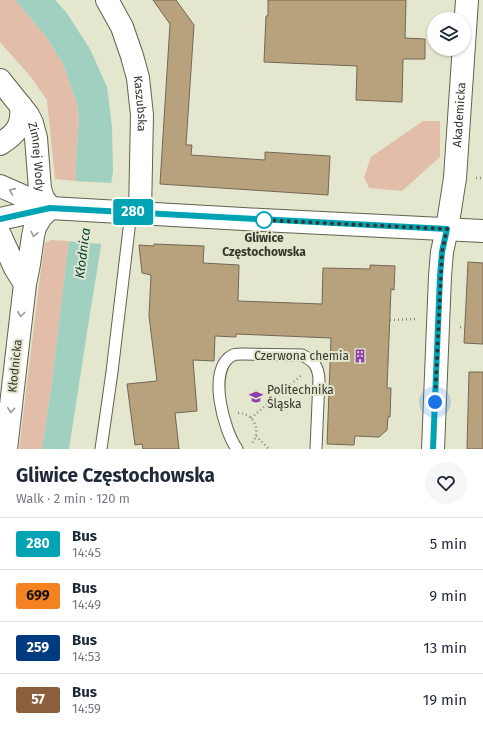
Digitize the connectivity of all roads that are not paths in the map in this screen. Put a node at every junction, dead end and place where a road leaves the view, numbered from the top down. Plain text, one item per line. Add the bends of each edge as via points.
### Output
1 (107, 0) edge
2 (468, 0) edge
3 (0, 80) edge
4 (21, 106) junction
5 (0, 144) edge
6 (0, 186) edge
7 (50, 208) junction
8 (130, 212) junction
9 (0, 219) edge
10 (447, 229) junction
11 (483, 230) edge
12 (0, 235) edge
13 (25, 284) junction
14 (6, 449) edge
15 (101, 449) edge
16 (237, 449) edge
17 (316, 449) edge
18 (434, 449) edge

1 - 8 street, Kaszubska via 122,27 138,78 142,115
2 - 10 street, Akademicka via 455,178
3 - 4 street, Zimnej Wody
4 - 5 street, Zimnej Wody via 21,121 16,131
4 - 7 street, Zimnej Wody via 32,123 36,138 40,189
7 -> 6 street
7 - 8 street
7 - 9 street
7 -> 13 street, Kłodnicka via 35,226
8 - 10 street
8 - 15 lane
10 - 11 street
10 - 18 street, Akademicka via 440,276
12 - 13 street
13 -> 14 street, Kłodnicka
16 - 17 lane via 232,443 224,421 218,388 221,369 226,360 233,355 242,354 302,355 314,364 319,379

